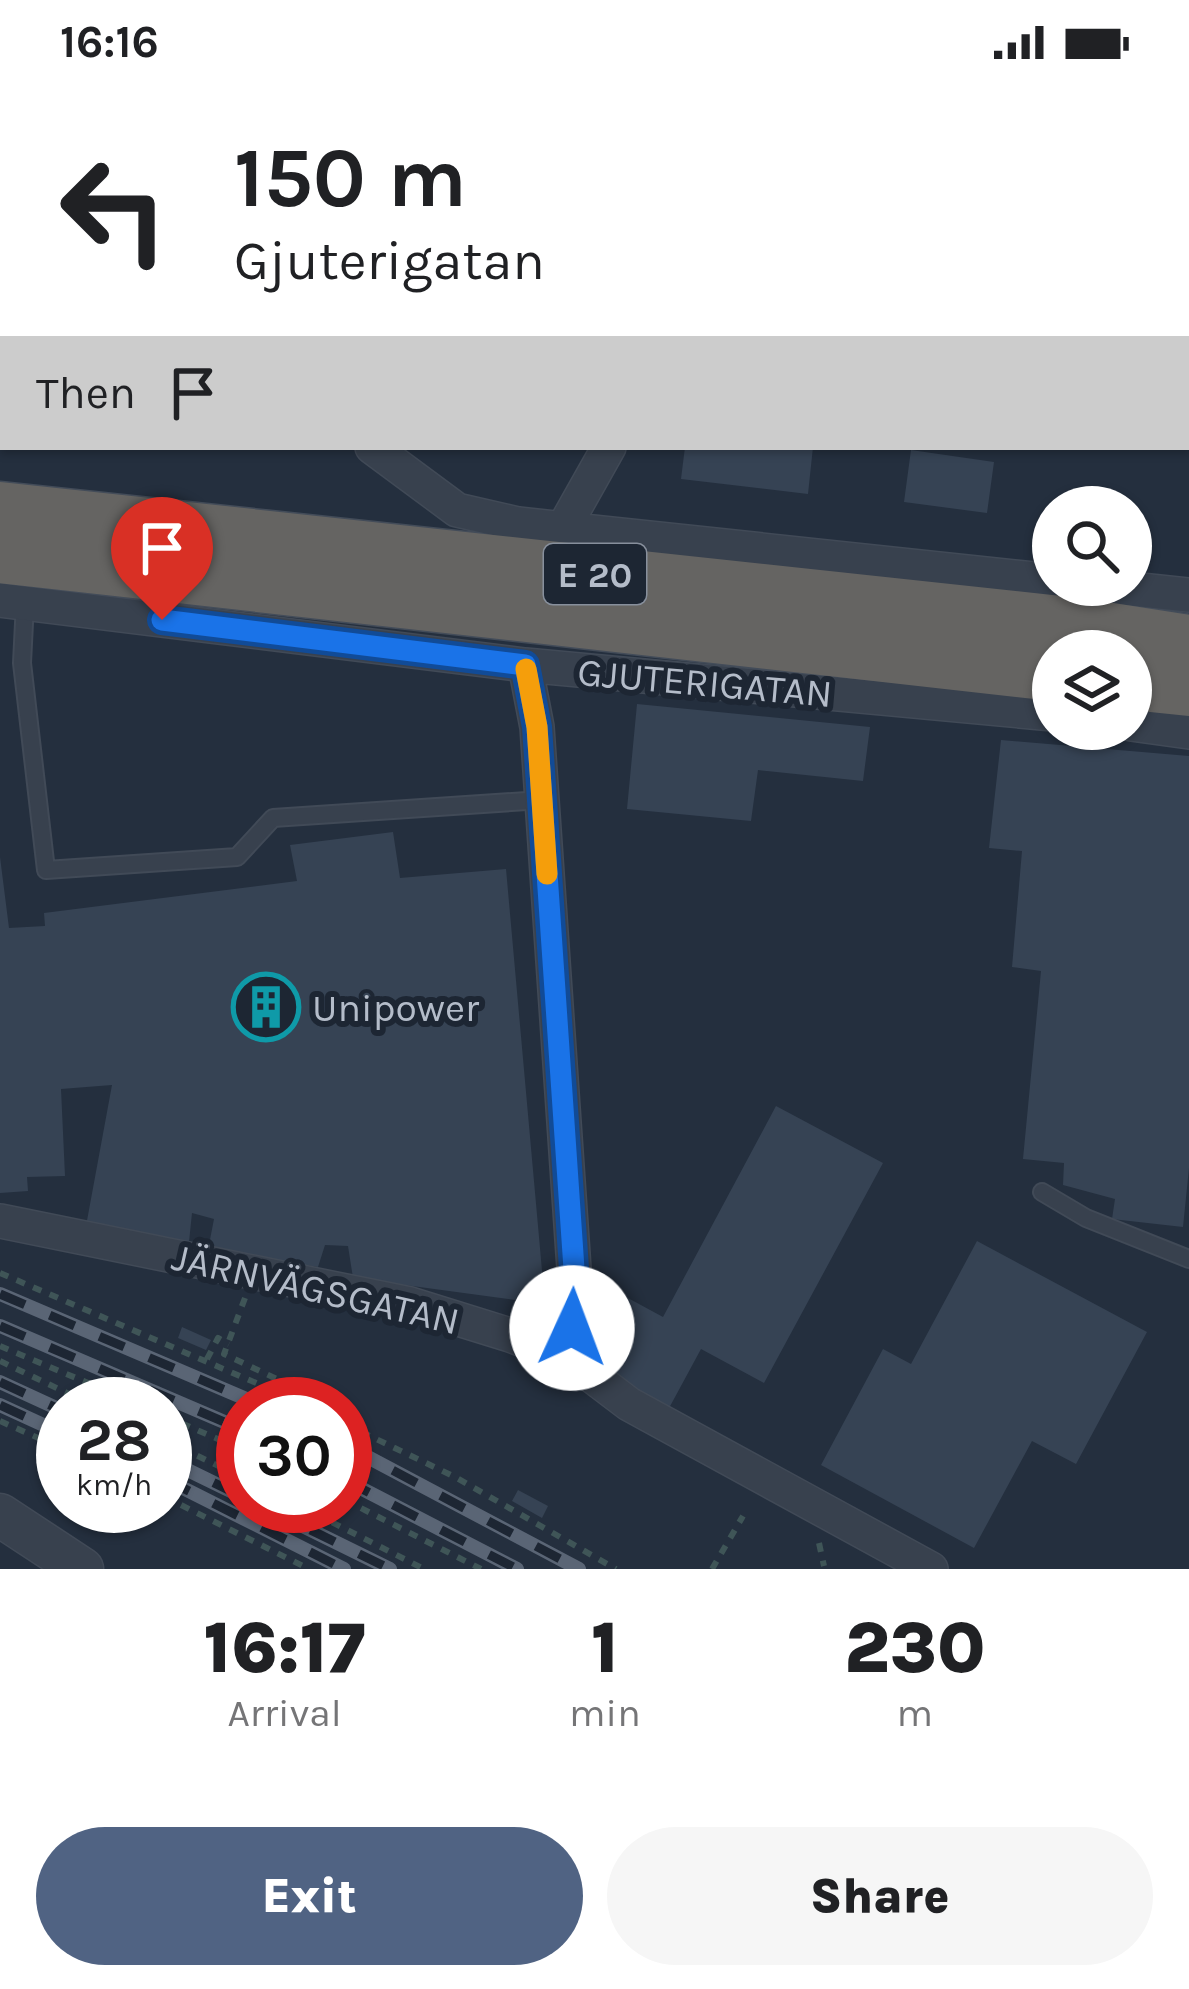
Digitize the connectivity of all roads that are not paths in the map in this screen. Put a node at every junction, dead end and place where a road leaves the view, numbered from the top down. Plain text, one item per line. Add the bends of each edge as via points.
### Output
1 (376, 450) edge
2 (607, 450) edge
3 (0, 509) edge
4 (564, 527) junction
5 (1032, 578) edge
6 (8, 586) edge
7 (1152, 592) edge
8 (1189, 596) edge
9 (1189, 642) edge
10 (525, 665) junction
11 (1032, 672) edge
12 (1152, 685) edge
13 (1189, 689) edge
14 (1032, 712) edge
15 (1152, 727) edge
16 (1189, 732) edge
17 (542, 800) junction
18 (1042, 1192) dead end
19 (0, 1221) edge
20 (1189, 1259) edge
21 (567, 1357) junction
22 (0, 1515) edge
23 (82, 1569) edge
24 (931, 1569) edge

1 - 4 street via 457,510
2 - 4 street
3 - 9 highway, E 20
4 - 5 street
6 - 10 street, GJUTERIGATAN
6 - 11 highway, E 20
6 - 17 lane via 46,870 237,857 273,818
7 - 8 street
10 - 14 street, GJUTERIGATAN
10 - 17 street
12 - 13 highway
15 - 16 street
17 - 21 street via 576,1298
18 - 20 lane
19 - 21 street, JÄRNVÄGSGATAN via 410,1304
21 - 24 street, JÄRNVÄGSGATAN via 629,1403
22 - 23 street

